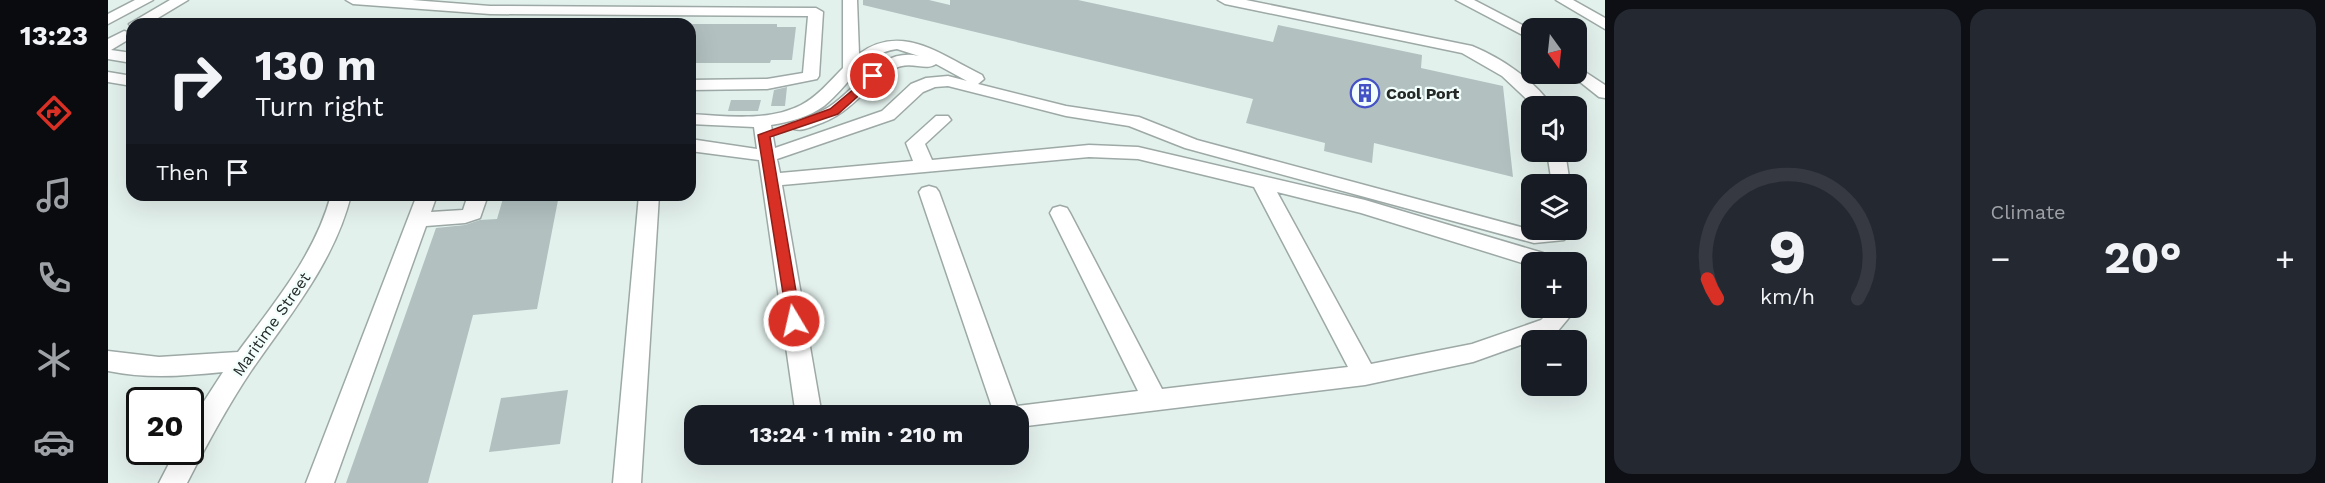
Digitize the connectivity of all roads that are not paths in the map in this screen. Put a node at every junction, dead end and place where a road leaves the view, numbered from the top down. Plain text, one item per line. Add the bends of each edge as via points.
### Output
1 (146, 0) edge
2 (181, 0) edge
3 (352, 0) edge
4 (850, 0) edge
5 (1225, 0) edge
6 (1463, 0) edge
7 (1563, 0) edge
8 (477, 9) junction
9 (148, 18) edge
10 (469, 18) edge
11 (108, 20) edge
12 (1605, 24) edge
13 (126, 27) edge
14 (1521, 30) edge
15 (108, 31) edge
16 (126, 37) edge
17 (108, 46) edge
18 (108, 54) edge
19 (126, 57) edge
20 (851, 70) junction
21 (108, 77) edge
22 (1587, 79) edge
23 (126, 80) edge
24 (696, 85) edge
25 (983, 89) junction
26 (1605, 93) edge
27 (1532, 96) edge
28 (1029, 102) junction
29 (696, 120) edge
30 (942, 120) dead end
31 (763, 128) junction
32 (696, 129) edge
33 (696, 146) edge
34 (767, 155) junction
35 (925, 166) junction
36 (770, 180) junction
37 (1262, 183) junction
38 (929, 192) dead end
39 (339, 201) edge
40 (425, 201) edge
41 (476, 201) edge
42 (649, 201) edge
43 (1060, 213) dead end
44 (418, 220) junction
45 (1521, 233) edge
46 (1521, 254) edge
47 (1557, 318) edge
48 (108, 361) edge
49 (245, 361) junction
50 (1365, 375) junction
51 (1155, 400) junction
52 (807, 405) edge
53 (1004, 405) edge
54 (1029, 415) edge
55 (204, 427) edge
56 (182, 465) edge
57 (173, 483) edge
58 (320, 483) edge
59 (627, 483) edge

1 - 11 street
2 - 9 street
3 - 8 street
4 - 20 street
5 - 27 street via 1466,49 1512,77
6 - 14 street
7 - 12 street
8 - 10 street
8 - 24 street via 816,12 811,76 762,84
13 - 15 street
16 - 17 street
18 - 19 street
20 - 28 street via 877,48 901,44
20 - 31 street via 826,98
21 - 23 street
22 - 26 street
25 - 28 street
25 - 31 street via 919,60 900,60 878,71 834,112
25 - 34 street via 956,82 932,82 916,88 888,115
28 - 45 street via 1133,121 1230,156
29 - 31 street
30 - 35 street via 915,143
31 - 32 street
31 - 34 street
33 - 34 street
34 - 36 street
35 - 36 street
35 - 37 street via 1099,151 1138,153
36 - 52 street
37 - 46 street via 1365,207
37 - 50 street
38 - 53 street
39 - 49 street, Maritime Street via 329,235 316,258
40 - 44 street
41 - 44 street via 473,213 465,216
42 - 59 street
43 - 51 street
44 - 58 street
47 - 50 street via 1549,326 1473,353
48 - 49 street via 174,367
49 - 55 street, Maritime Street
50 - 51 street
51 - 54 street
56 - 57 street, Maritime Street

